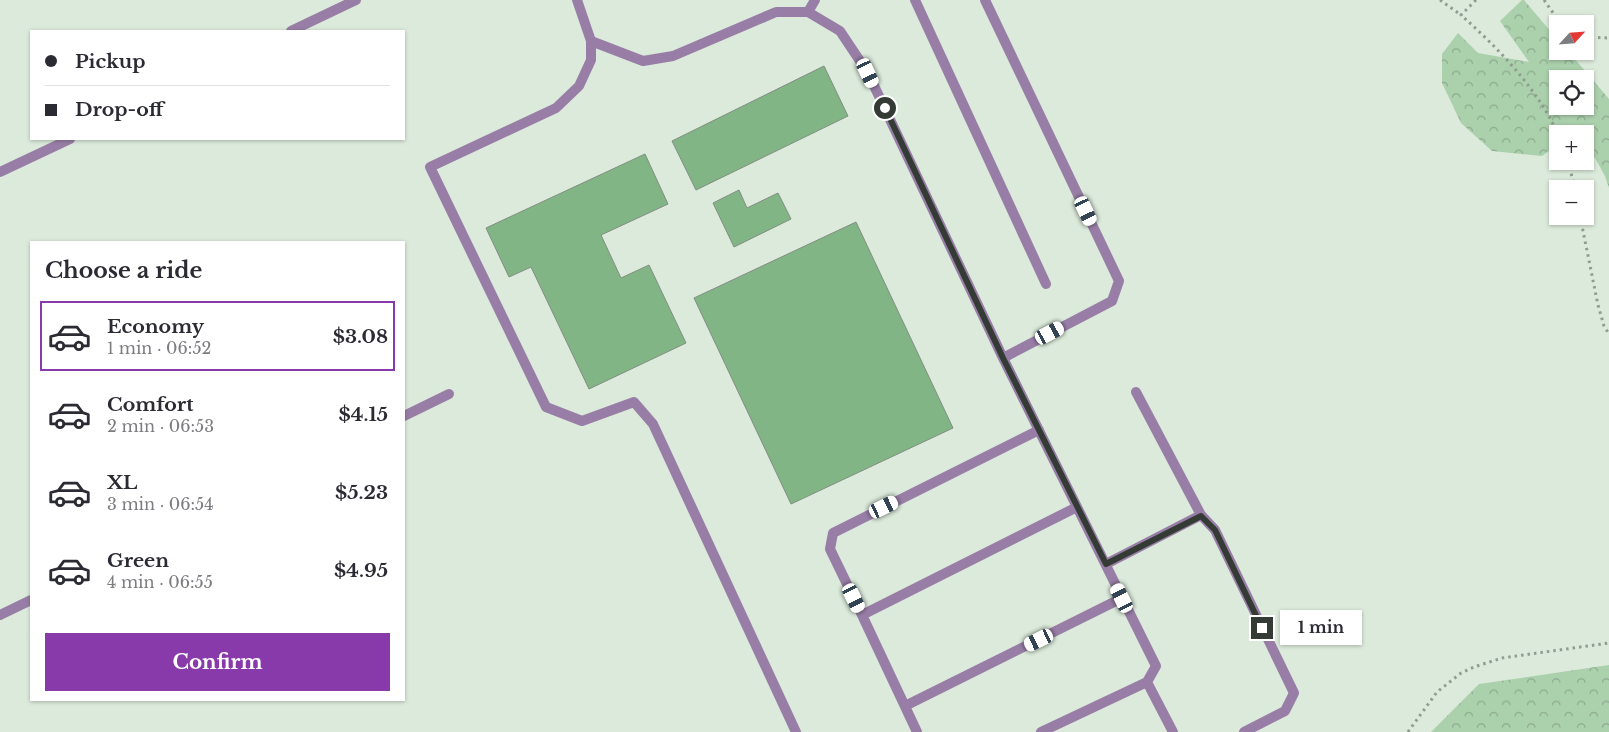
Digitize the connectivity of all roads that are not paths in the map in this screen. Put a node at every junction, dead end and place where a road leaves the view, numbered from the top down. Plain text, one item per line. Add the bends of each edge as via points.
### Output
1 (356, 0) edge
2 (577, 0) edge
3 (815, 0) edge
4 (915, 0) edge
5 (985, 0) edge
6 (808, 12) junction
7 (293, 30) edge
8 (591, 41) junction
9 (68, 140) edge
10 (0, 172) edge
11 (1046, 284) dead end
12 (1003, 358) junction
13 (1136, 392) dead end
14 (449, 394) dead end
15 (405, 416) edge
16 (1039, 430) junction
17 (1077, 507) junction
18 (1201, 516) junction
19 (1106, 564) junction
20 (1122, 598) junction
21 (30, 600) edge
22 (0, 615) edge
23 (862, 615) junction
24 (1146, 682) junction
25 (905, 706) junction
26 (796, 732) edge
27 (917, 732) edge
28 (1041, 732) edge
29 (1173, 732) edge
30 (1244, 732) edge

1 - 7 lane
2 - 8 lane
3 - 6 lane
4 - 11 lane
5 - 12 lane via 1119,281 1112,301
6 - 8 lane via 776,12 673,56 643,61
6 - 12 lane via 840,31 868,73
8 - 26 lane via 591,60 586,74 579,86 556,108 430,167 546,407 582,421 634,402 653,424
9 - 10 lane
12 - 16 lane
13 - 18 lane
14 - 15 lane
16 - 17 lane
16 - 23 lane via 832,533 830,549
17 - 19 lane
17 - 23 lane
18 - 19 lane
18 - 30 lane via 1215,530 1294,693 1285,711
19 - 20 lane
20 - 24 lane via 1156,666
20 - 25 lane
21 - 22 lane
23 - 25 lane
24 - 28 lane
24 - 29 lane
25 - 27 lane

